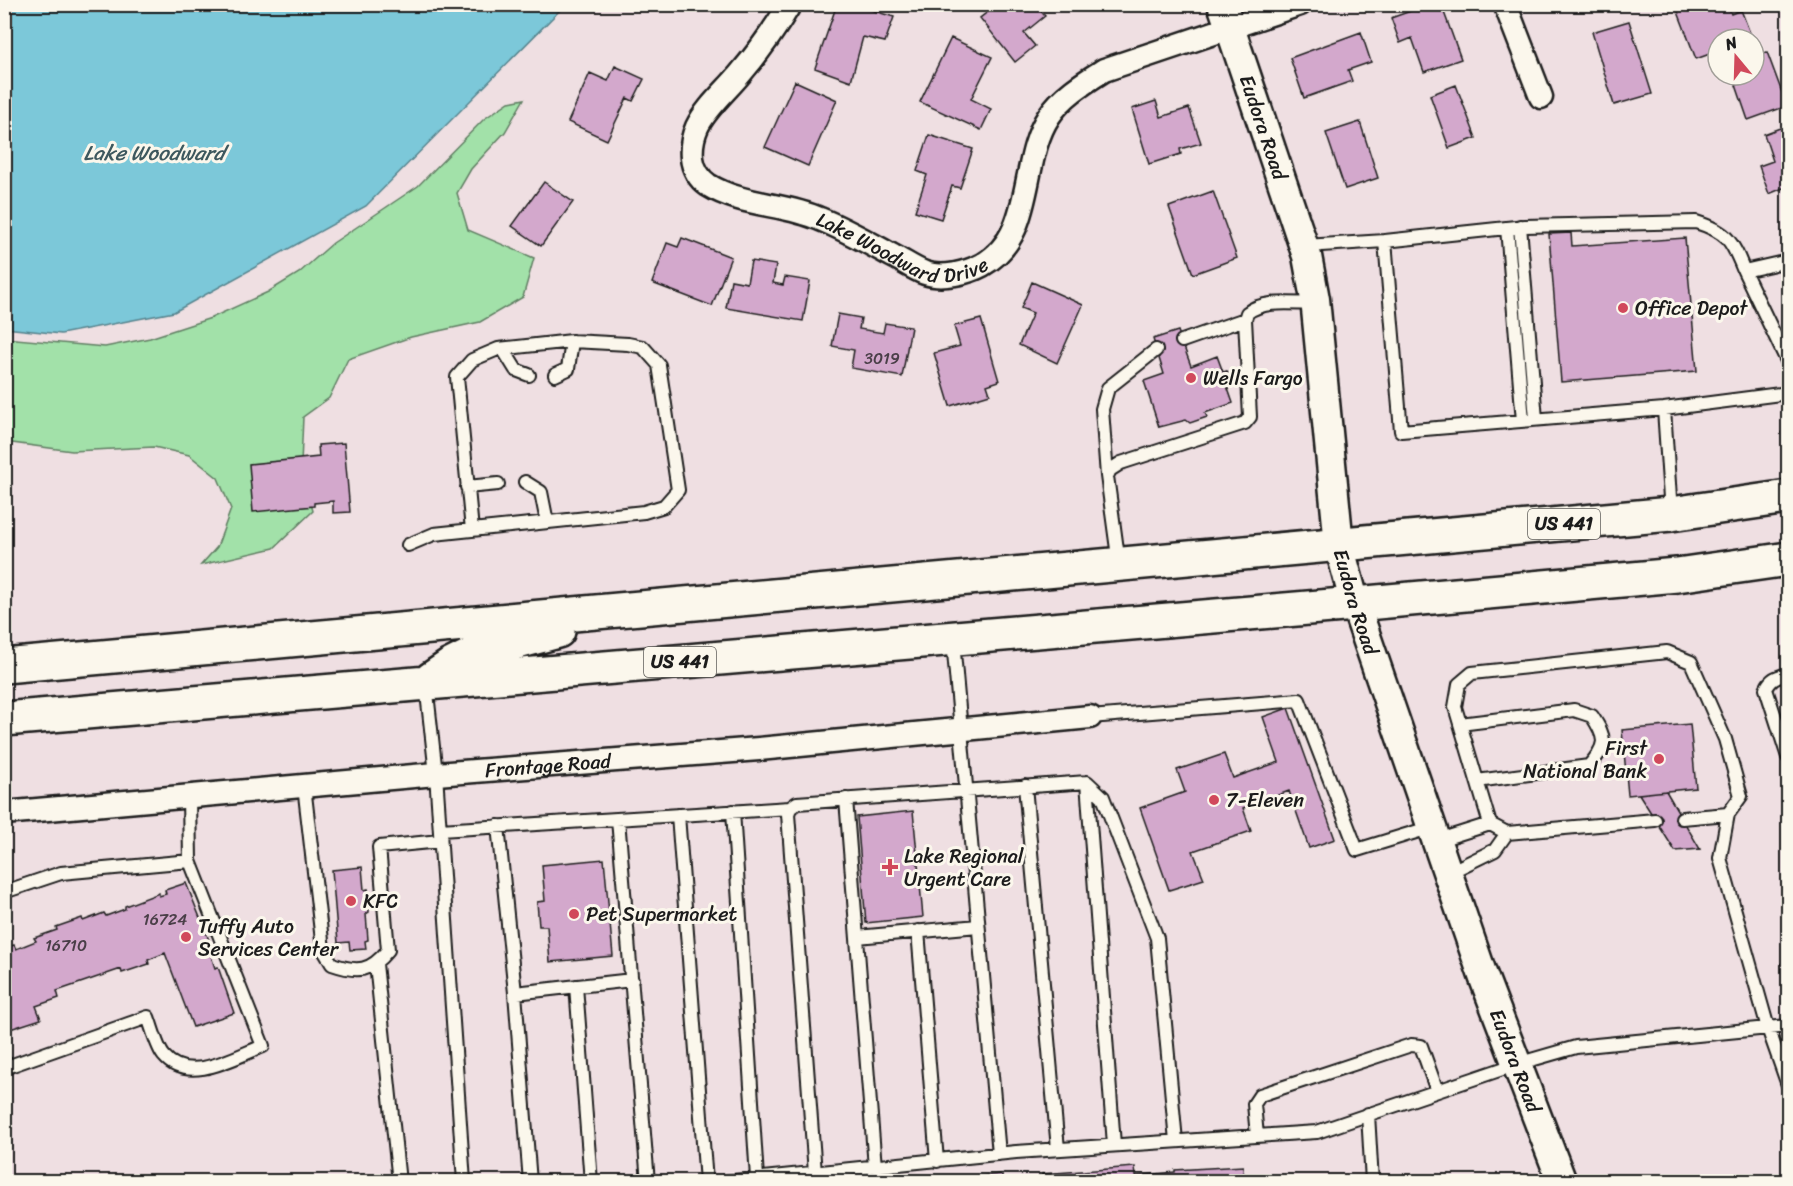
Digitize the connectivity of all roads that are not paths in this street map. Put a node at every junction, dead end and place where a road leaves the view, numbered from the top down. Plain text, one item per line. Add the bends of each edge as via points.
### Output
1 (790, 4) edge
2 (1300, 4) edge
3 (1505, 4) edge
4 (1226, 17) edge
5 (1541, 97) dead end
6 (1522, 226) junction
7 (1507, 228) junction
8 (1385, 241) junction
9 (1303, 246) junction
10 (1788, 261) edge
11 (1744, 271) junction
12 (1315, 304) junction
13 (1245, 319) junction
14 (572, 341) junction
15 (1182, 341) dead end
16 (502, 349) junction
17 (1156, 350) dead end
18 (1788, 363) edge
19 (529, 375) dead end
20 (555, 375) dead end
21 (1788, 393) edge
22 (1664, 409) junction
23 (1536, 419) junction
24 (1523, 421) junction
25 (1107, 476) junction
26 (525, 482) dead end
27 (498, 484) dead end
28 (467, 487) junction
29 (1788, 497) edge
30 (1671, 514) junction
31 (547, 522) junction
32 (472, 530) junction
33 (408, 545) dead end
34 (1339, 545) junction
35 (1788, 559) edge
36 (1119, 565) junction
37 (1355, 604) junction
38 (647, 608) junction
39 (953, 640) junction
40 (4, 666) edge
41 (1788, 674) edge
42 (426, 683) junction
43 (1090, 717) joint
44 (4, 719) edge
45 (1460, 724) junction
46 (960, 728) junction
47 (1788, 757) edge
48 (436, 774) junction
49 (1477, 781) junction
50 (1087, 782) junction
51 (304, 786) junction
52 (1025, 786) junction
53 (966, 791) junction
54 (189, 796) junction
55 (846, 799) junction
56 (790, 808) junction
57 (733, 811) junction
58 (4, 813) edge
59 (678, 814) junction
60 (1728, 814) junction
61 (1682, 818) dead end
62 (618, 819) junction
63 (1656, 820) dead end
64 (1490, 824) junction
65 (498, 826) junction
66 (1507, 833) junction
67 (1434, 834) junction
68 (440, 836) junction
69 (190, 861) junction
70 (1448, 873) junction
71 (4, 892) edge
72 (978, 926) junction
73 (918, 931) junction
74 (857, 937) junction
75 (376, 964) junction
76 (632, 980) junction
77 (576, 986) junction
78 (515, 993) junction
79 (1788, 1026) edge
80 (1768, 1028) junction
81 (1517, 1064) junction
82 (4, 1068) edge
83 (1788, 1085) edge
84 (1437, 1091) junction
85 (1368, 1114) junction
86 (1257, 1136) junction
87 (1176, 1141) junction
88 (1114, 1145) junction
89 (1058, 1149) junction
90 (999, 1154) junction
91 (937, 1161) junction
92 (875, 1167) junction
93 (815, 1173) junction
94 (758, 1178) junction
95 (399, 1182) edge
96 (464, 1182) edge
97 (530, 1182) edge
98 (591, 1182) edge
99 (648, 1182) edge
100 (706, 1182) edge
101 (724, 1182) edge
102 (1372, 1182) edge
103 (1562, 1182) edge

1 - 4 street, Lake Woodward Drive via 758,53 697,128 692,144 696,172 705,183 722,192 819,218 926,274 942,276 981,265 1003,248 1021,212 1041,129 1063,99 1104,70
2 - 4 street, Lake Woodward Drive
3 - 5 street
4 - 9 street, Eudora Road
6 - 7 lane
6 - 11 lane via 1696,222 1712,227 1733,243
6 - 23 lane
7 - 8 lane
7 - 24 lane
8 - 9 lane
8 - 24 lane via 1401,431
9 - 12 street, Eudora Road
10 - 11 lane
11 - 18 lane
12 - 13 lane via 1256,306
12 - 34 street, Eudora Road
13 - 15 lane
13 - 25 lane via 1250,417 1245,423 1120,464
14 - 16 lane
14 - 20 lane via 568,369
14 - 31 lane via 643,347 659,365 678,490 663,506 644,512
16 - 19 lane via 516,370
16 - 28 lane via 472,360 457,377
17 - 25 lane via 1108,388 1102,409
21 - 22 lane
22 - 23 lane
22 - 30 lane
23 - 24 lane
25 - 36 lane
26 - 31 lane via 541,492
27 - 28 lane
28 - 32 lane
29 - 30 main road, US 441
30 - 34 main road, US 441
31 - 32 lane
32 - 33 lane via 434,534
34 - 36 main road, US 441
34 - 37 street, Eudora Road
35 - 37 main road, US 441 via 1677,575
36 - 38 main road, US 441
37 - 39 main road, US 441
37 - 67 street, Eudora Road
38 - 40 main road, US 441
38 - 42 main road via 476,653
39 - 42 main road, US 441
39 - 46 lane
41 - 47 lane via 1769,682 1766,689
42 - 44 main road, US 441
42 - 48 lane
43 - 46 street, Frontage Road
43 - 67 lane via 1299,700 1357,850
45 - 49 lane
45 - 49 lane via 1574,710 1592,716 1603,733 1601,752 1588,766
45 - 60 lane via 1455,707 1459,684 1472,674 1667,652 1691,662 1725,739 1742,796
46 - 48 street, Frontage Road
46 - 53 lane
48 - 51 street, Frontage Road
48 - 68 lane
49 - 64 lane
50 - 52 lane
50 - 87 lane via 1102,797 1157,938
50 - 88 lane
51 - 54 street, Frontage Road
51 - 75 lane via 323,949 332,964 352,971
52 - 53 lane
52 - 89 lane
53 - 55 lane
53 - 72 lane
54 - 58 street, Frontage Road
54 - 69 lane
55 - 56 lane via 797,803
55 - 74 lane
56 - 57 lane
56 - 93 lane via 788,825
57 - 59 lane
57 - 94 lane
59 - 62 lane
59 - 100 lane
60 - 61 lane
60 - 80 lane via 1720,858
62 - 65 lane
62 - 76 lane
63 - 66 lane
64 - 66 lane
64 - 67 lane
65 - 68 lane
65 - 78 lane
66 - 70 lane via 1495,850
67 - 70 street, Eudora Road
68 - 75 lane via 379,847 388,950
68 - 96 lane
69 - 71 lane via 61,873
69 - 82 lane via 263,1046 199,1070 179,1068 163,1056 148,1017
70 - 81 street, Eudora Road
72 - 73 lane
72 - 90 lane
73 - 74 lane
73 - 91 lane
74 - 92 lane
75 - 95 lane
76 - 77 lane
76 - 99 lane
77 - 78 lane
77 - 98 lane
78 - 97 lane
79 - 80 lane
80 - 81 lane via 1576,1047
80 - 83 lane
81 - 84 lane
81 - 103 street, Eudora Road
84 - 85 lane
84 - 86 lane via 1421,1046 1411,1046 1260,1095 1254,1104
85 - 86 lane via 1317,1132
85 - 102 lane
86 - 87 lane
87 - 88 lane
88 - 89 lane
89 - 90 lane
90 - 91 lane
91 - 92 lane
92 - 93 lane
93 - 94 lane
94 - 101 lane

